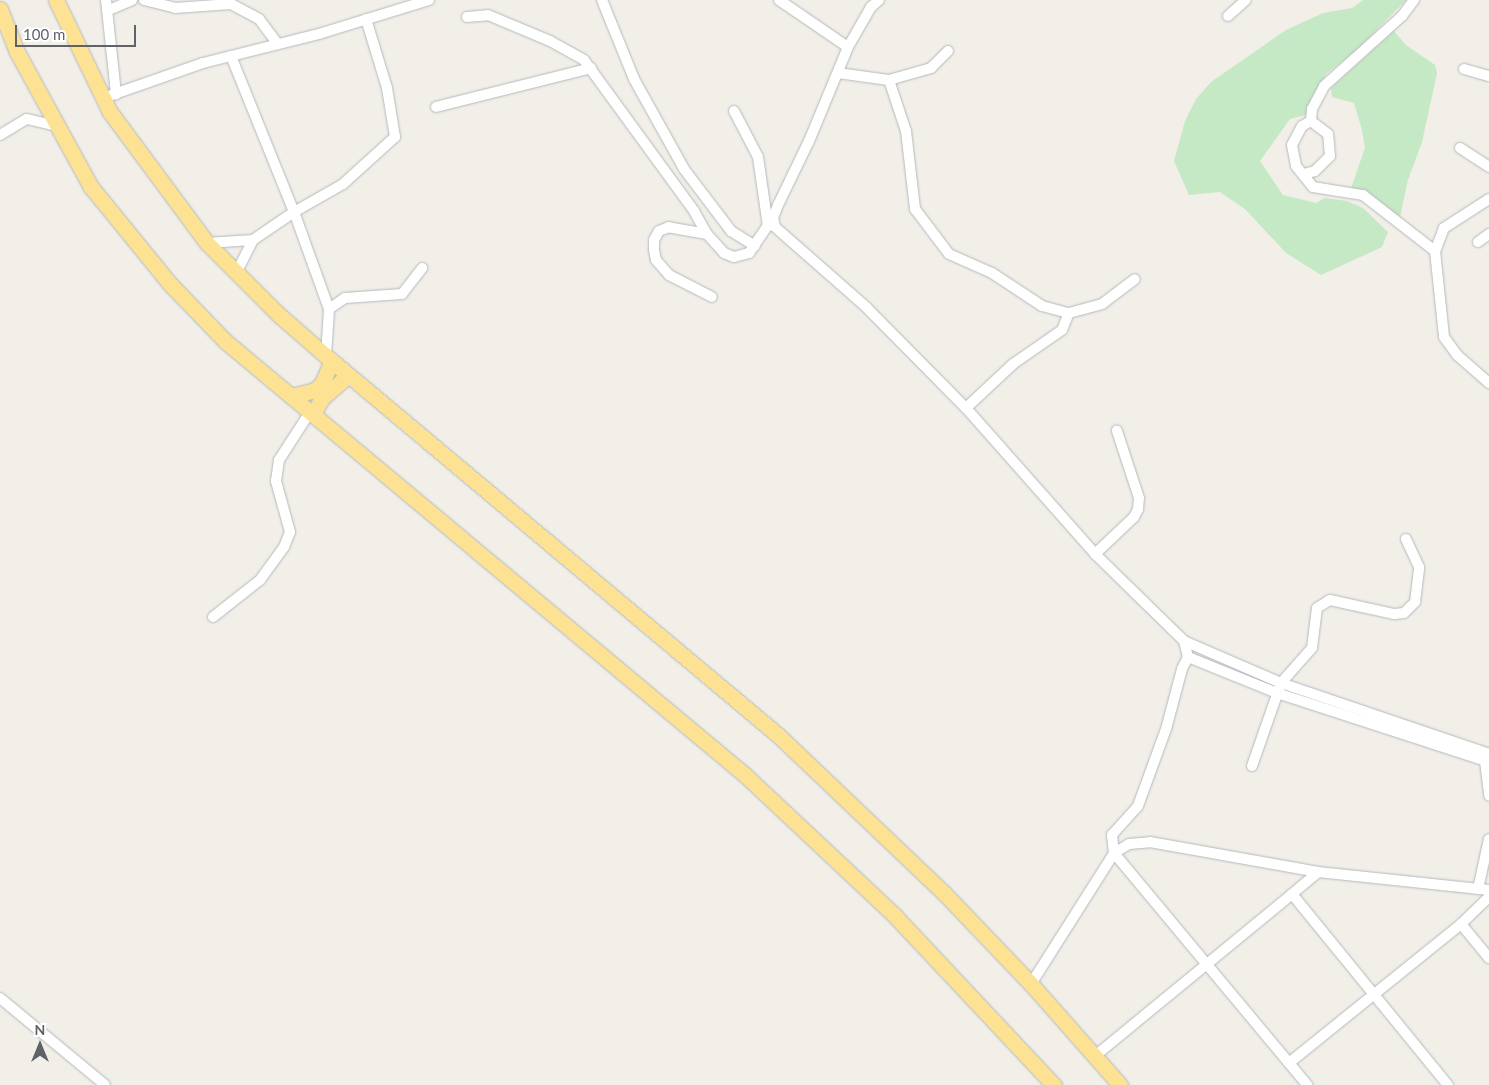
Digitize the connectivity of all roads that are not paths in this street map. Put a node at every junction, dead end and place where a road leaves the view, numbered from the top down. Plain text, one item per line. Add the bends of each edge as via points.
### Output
1 (56, 0) edge
2 (132, 0) edge
3 (144, 0) edge
4 (429, 0) edge
5 (602, 0) edge
6 (778, 0) edge
7 (1246, 0) edge
8 (1414, 0) edge
9 (872, 2) edge
10 (107, 5) edge
11 (0, 8) edge
12 (1228, 16) dead end
13 (467, 17) dead end
14 (366, 19) junction
15 (278, 44) junction
16 (848, 47) junction
17 (948, 51) dead end
18 (231, 56) junction
19 (591, 68) junction
20 (1464, 69) dead end
21 (838, 73) junction
22 (1489, 76) edge
23 (889, 80) junction
24 (109, 96) junction
25 (436, 108) dead end
26 (734, 111) dead end
27 (1311, 121) junction
28 (54, 124) junction
29 (0, 135) edge
30 (1460, 148) dead end
31 (1489, 167) edge
32 (1304, 174) junction
33 (1489, 199) edge
34 (294, 212) junction
35 (771, 222) junction
36 (707, 234) junction
37 (1489, 234) edge
38 (253, 240) junction
39 (1478, 242) dead end
40 (207, 243) junction
41 (755, 246) junction
42 (1435, 251) junction
43 (422, 268) dead end
44 (236, 273) junction
45 (1135, 279) dead end
46 (712, 297) dead end
47 (329, 309) junction
48 (1069, 313) junction
49 (329, 359) junction
50 (348, 375) junction
51 (1489, 383) edge
52 (291, 396) junction
53 (966, 408) junction
54 (311, 413) junction
55 (1117, 431) dead end
56 (1406, 539) dead end
57 (1095, 554) junction
58 (213, 617) dead end
59 (1184, 641) junction
60 (1188, 656) junction
61 (1279, 688) junction
62 (1488, 759) edge
63 (1252, 766) dead end
64 (1489, 796) edge
65 (1489, 839) edge
66 (1114, 853) junction
67 (1318, 872) junction
68 (1478, 888) junction
69 (1489, 890) edge
70 (1292, 894) junction
71 (1489, 898) edge
72 (1461, 924) junction
73 (1489, 958) edge
74 (1207, 965) junction
75 (1031, 984) junction
76 (1375, 994) junction
77 (0, 998) edge
78 (1095, 1056) junction
79 (1289, 1063) junction
80 (105, 1085) edge
81 (1054, 1085) edge
82 (1120, 1085) edge
83 (1308, 1085) edge
84 (1448, 1085) edge

1 - 24 highway
2 - 10 street
3 - 15 street via 175,8 231,4 260,19
4 - 14 street
5 - 41 street via 634,79 684,169 731,230
6 - 16 street
7 - 12 street
8 - 27 street via 1402,16 1324,86 1312,110
9 - 16 street
10 - 24 street
11 - 28 highway via 17,52
13 - 19 street via 488,16 523,30 578,56
14 - 15 street
14 - 34 street via 387,88 395,137 343,184
15 - 18 street
16 - 21 street
17 - 23 street via 931,68
18 - 24 street
18 - 34 street
19 - 25 street
19 - 36 street via 694,211
20 - 22 street
21 - 23 street
21 - 35 street
23 - 48 street via 906,131 912,197 922,222 958,260 992,273 1042,306
24 - 40 highway via 147,166
26 - 35 street via 758,157
27 - 32 street via 1302,126 1292,145 1296,166
27 - 32 street via 1328,134 1330,156 1315,172
28 - 29 street via 27,119
28 - 52 highway via 91,187 160,273 225,340
30 - 31 street
32 - 42 street via 1313,187 1363,195
33 - 42 street via 1444,228
34 - 38 street
34 - 47 street
35 - 41 street
35 - 53 street via 866,307
36 - 41 street via 724,253 734,257 749,253
36 - 46 street via 669,226 657,235 654,250 656,260 669,275
37 - 39 street
38 - 40 street
38 - 44 street
40 - 44 highway
42 - 51 street via 1444,337 1457,355
43 - 47 street via 402,294 344,298
44 - 49 highway
45 - 48 street via 1102,304
47 - 49 street
48 - 53 street via 1062,330 1013,364
49 - 50 highway
49 - 52 highway via 322,383 314,390
50 - 54 highway via 322,398
50 - 75 highway via 779,736 895,845
52 - 54 highway
53 - 57 street
54 - 58 street via 279,460 276,481 290,532 284,546 260,580
54 - 81 highway via 745,775 896,917
55 - 57 street via 1139,498 1138,509 1134,517
56 - 61 street via 1419,567 1418,592 1410,608 1404,613 1383,614 1339,601 1324,602 1315,615 1309,655
57 - 59 street
59 - 60 street
59 - 61 street
60 - 61 street
60 - 66 street via 1138,806 1112,835
61 - 62 street
61 - 63 street
62 - 64 street
65 - 68 street
66 - 67 street via 1129,844 1150,842
66 - 74 street
66 - 75 street
67 - 68 street
67 - 70 street
68 - 69 street
70 - 74 street
70 - 76 street
71 - 72 street
72 - 73 street
72 - 76 street
74 - 78 street
74 - 79 street
75 - 78 highway
76 - 79 street
76 - 84 street
77 - 80 street
78 - 82 highway
79 - 83 street

